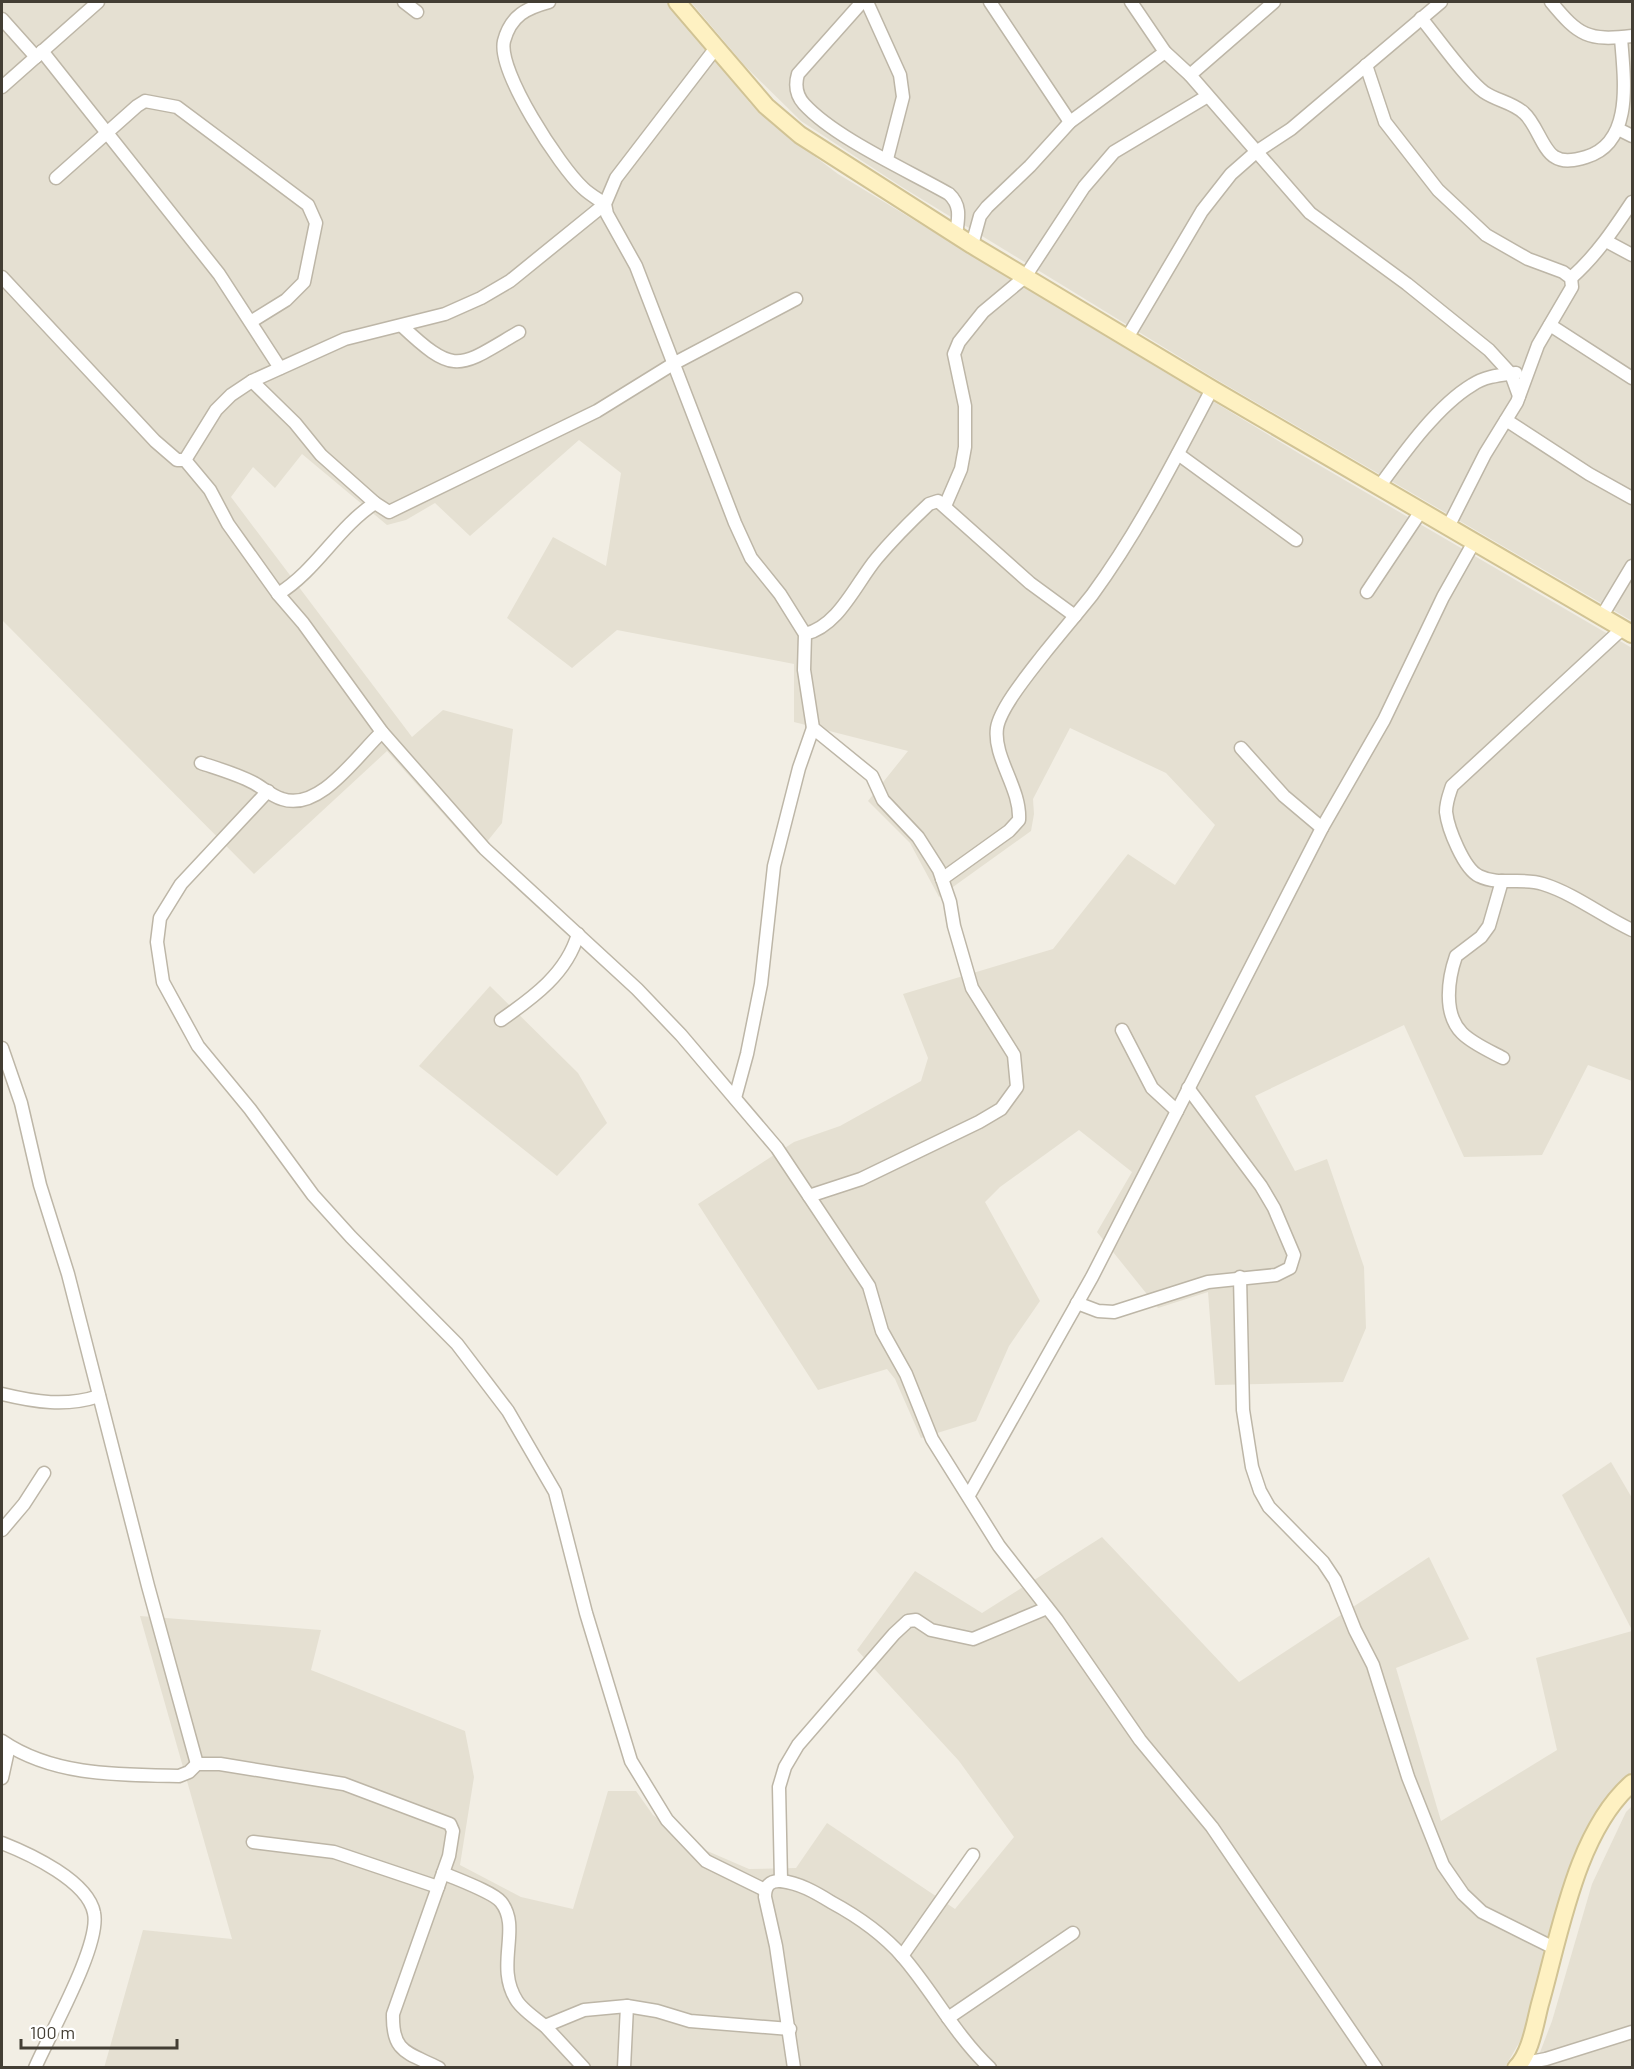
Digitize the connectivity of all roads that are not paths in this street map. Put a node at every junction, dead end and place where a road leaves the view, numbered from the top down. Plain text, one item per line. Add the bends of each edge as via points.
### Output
1 (98, 2) edge
2 (404, 2) edge
3 (549, 2) edge
4 (677, 2) edge
5 (862, 2) edge
6 (867, 2) edge
7 (990, 2) edge
8 (1131, 2) edge
9 (1274, 2) edge
10 (1441, 2) edge
11 (1551, 2) edge
12 (417, 12) dead end
13 (1421, 18) junction
14 (2, 19) edge
15 (1627, 37) edge
16 (715, 50) junction
17 (1165, 52) junction
18 (39, 54) junction
19 (1366, 65) junction
20 (1190, 75) junction
21 (2, 87) edge
22 (1206, 97) junction
23 (1070, 122) junction
24 (107, 130) junction
25 (1620, 130) junction
26 (1632, 136) edge
27 (1256, 152) junction
28 (887, 159) junction
29 (56, 177) dead end
30 (1632, 202) edge
31 (605, 204) junction
32 (956, 235) junction
33 (1606, 241) junction
34 (972, 245) junction
35 (1632, 255) edge
36 (1025, 277) junction
37 (1571, 278) junction
38 (3, 284) edge
39 (796, 299) dead end
40 (252, 321) junction
41 (1550, 325) junction
42 (402, 326) junction
43 (519, 332) dead end
44 (1127, 338) junction
45 (673, 364) junction
46 (280, 368) junction
47 (1527, 371) junction
48 (1511, 374) junction
49 (1632, 378) edge
50 (252, 381) junction
51 (1212, 389) junction
52 (1519, 396) junction
53 (1506, 420) junction
54 (1178, 454) junction
55 (185, 460) junction
56 (1379, 487) junction
57 (1632, 498) edge
58 (375, 503) junction
59 (945, 506) junction
60 (1421, 511) junction
61 (1448, 527) junction
62 (1296, 540) dead end
63 (1474, 542) junction
64 (1632, 566) edge
65 (1367, 592) dead end
66 (278, 594) junction
67 (1075, 616) junction
68 (1602, 616) junction
69 (1628, 631) edge
70 (805, 634) junction
71 (813, 728) junction
72 (382, 732) junction
73 (1241, 748) dead end
74 (201, 764) dead end
75 (268, 791) junction
76 (1322, 828) junction
77 (942, 879) junction
78 (1502, 881) junction
79 (1632, 930) edge
80 (578, 934) junction
81 (501, 1020) dead end
82 (1122, 1030) dead end
83 (2, 1048) edge
84 (1503, 1058) dead end
85 (1188, 1088) junction
86 (735, 1098) junction
87 (1177, 1111) junction
88 (809, 1196) junction
89 (1240, 1277) junction
90 (1077, 1303) junction
91 (2, 1394) edge
92 (99, 1396) junction
93 (44, 1473) dead end
94 (969, 1495) junction
95 (2, 1530) edge
96 (1047, 1608) junction
97 (5, 1743) edge
98 (197, 1764) junction
99 (2, 1778) edge
100 (1632, 1783) edge
101 (253, 1842) dead end
102 (2, 1843) edge
103 (973, 1855) dead end
104 (443, 1873) junction
105 (781, 1881) junction
106 (438, 1887) junction
107 (765, 1890) junction
108 (1073, 1933) dead end
109 (1556, 1949) junction
110 (902, 1956) junction
111 (627, 2006) junction
112 (948, 2018) junction
113 (545, 2026) junction
114 (790, 2029) junction
115 (1632, 2032) edge
116 (1518, 2066) edge
117 (35, 2067) edge
118 (439, 2067) edge
119 (584, 2067) edge
120 (624, 2067) edge
121 (794, 2067) edge
122 (990, 2067) edge
123 (1376, 2067) edge

1 - 18 street
2 - 12 street
3 - 31 street via 525,8 514,21 504,42 506,63 534,120 561,162 583,188
4 - 16 main road
5 - 28 street via 798,74 795,83 804,104 841,133
6 - 28 street via 900,75 903,98
7 - 23 street
8 - 17 street
9 - 20 street
10 - 13 street
11 - 15 street via 1581,33 1604,40
13 - 19 street
13 - 25 street via 1482,91 1514,105 1531,119 1553,157 1565,161 1587,157 1604,149
14 - 18 street
15 - 25 street
16 - 31 street via 616,178
16 - 32 main road via 766,106 800,135
17 - 20 street
17 - 23 street
18 - 21 street
18 - 24 street
19 - 27 street via 1291,129
19 - 37 street via 1385,122 1438,190 1486,235
20 - 22 street
22 - 27 street
22 - 36 street via 1114,152 1101,164
23 - 34 street via 987,207 980,216
24 - 29 street
24 - 40 street
24 - 40 street via 145,101 177,107 308,205 316,223 304,282 286,300
25 - 26 street
27 - 44 street via 1231,174 1202,212
27 - 48 street via 1310,213 1407,284 1489,350
28 - 32 street via 957,202
30 - 33 street
31 - 42 street via 510,281 445,314
31 - 45 street via 636,266
32 - 34 main road
33 - 35 street
33 - 37 street
34 - 36 main road
36 - 44 main road
36 - 59 street via 983,312 954,354 965,406 965,447 961,469
37 - 41 street via 1572,287
38 - 55 street via 155,441 177,460
39 - 45 street
40 - 46 street
41 - 47 street
41 - 49 street
42 - 43 street via 422,345 453,363 465,361
42 - 46 street via 345,339
44 - 51 main road
45 - 58 street via 597,411 399,509 389,512
45 - 70 street via 751,558
46 - 50 street
47 - 48 street
47 - 52 street
48 - 52 street
48 - 56 street via 1472,384 1434,419
50 - 55 street via 216,410
50 - 58 street via 321,455
51 - 54 street
51 - 56 main road
52 - 53 street
53 - 57 street
53 - 61 street
54 - 62 street
54 - 67 street via 1093,594
55 - 66 street via 210,490 228,524
56 - 60 main road
58 - 66 street via 347,525 296,583
59 - 67 street via 1030,583
59 - 70 street via 938,501 929,504 877,558 829,620 816,632
60 - 61 main road
60 - 65 street
61 - 63 main road
63 - 68 main road
63 - 76 street via 1384,720
64 - 68 street
66 - 72 street
67 - 77 street via 1001,715 997,729 998,745 1019,800 1019,820
68 - 69 main road
69 - 78 street via 1452,786 1446,814 1467,866 1479,876
70 - 71 street via 804,670
71 - 77 street via 872,776 883,800 918,837
71 - 86 street via 774,866 761,984
72 - 75 street via 320,793 288,800
72 - 80 street via 485,849
73 - 76 street via 1284,796
74 - 75 street via 239,776
75 - 107 street via 181,884 159,918 157,942 163,982 198,1046 313,1195 458,1344 508,1411 555,1491 630,1761 667,1820 706,1861
76 - 85 street
77 - 88 street via 972,988 1014,1055 1017,1087 1001,1109 979,1122 861,1179
78 - 79 street via 1541,883 1575,897
78 - 84 street via 1489,926 1456,956 1449,989 1459,1029
80 - 81 street via 573,952 552,979
80 - 86 street via 652,1005
82 - 87 street via 1152,1088
83 - 92 street via 21,1103
85 - 87 street
85 - 89 street via 1261,1186 1294,1255 1290,1268 1276,1275
86 - 88 street via 777,1148
87 - 90 street
88 - 94 street via 870,1286 882,1331 906,1374 932,1439
89 - 90 street via 1192,1286 1114,1312
89 - 109 street via 1243,1410 1251,1467 1260,1491 1269,1507 1323,1562 1335,1580 1373,1665 1412,1786 1443,1865 1462,1894 1482,1912
90 - 94 street
91 - 92 street via 41,1403 83,1401
92 - 98 street
93 - 95 street
94 - 96 street via 999,1546
96 - 105 street via 973,1639 931,1630 916,1620 908,1621 894,1634 798,1745 785,1767 779,1787
96 - 123 street via 1140,1740 1212,1827
97 - 98 street via 56,1764 106,1774 179,1776
97 - 99 street
98 - 104 street via 230,1765 344,1784 443,1820 453,1831
100 - 109 main road via 1612,1804 1586,1852
101 - 106 street via 334,1852
102 - 117 street via 74,1883 89,1898 94,1911 92,1939
103 - 110 street
104 - 106 street
104 - 113 street via 500,1900 510,1926 505,1972 517,2001
105 - 107 street via 769,1883
105 - 110 street via 802,1886 866,1922
106 - 118 street via 393,2014 393,2036 402,2050
107 - 114 street
108 - 112 street
109 - 116 main road via 1532,2035
110 - 112 street
111 - 113 street via 584,2010
111 - 114 street via 690,2021
111 - 120 street
112 - 122 street via 971,2050
113 - 119 street
114 - 121 street
115 - 116 street

